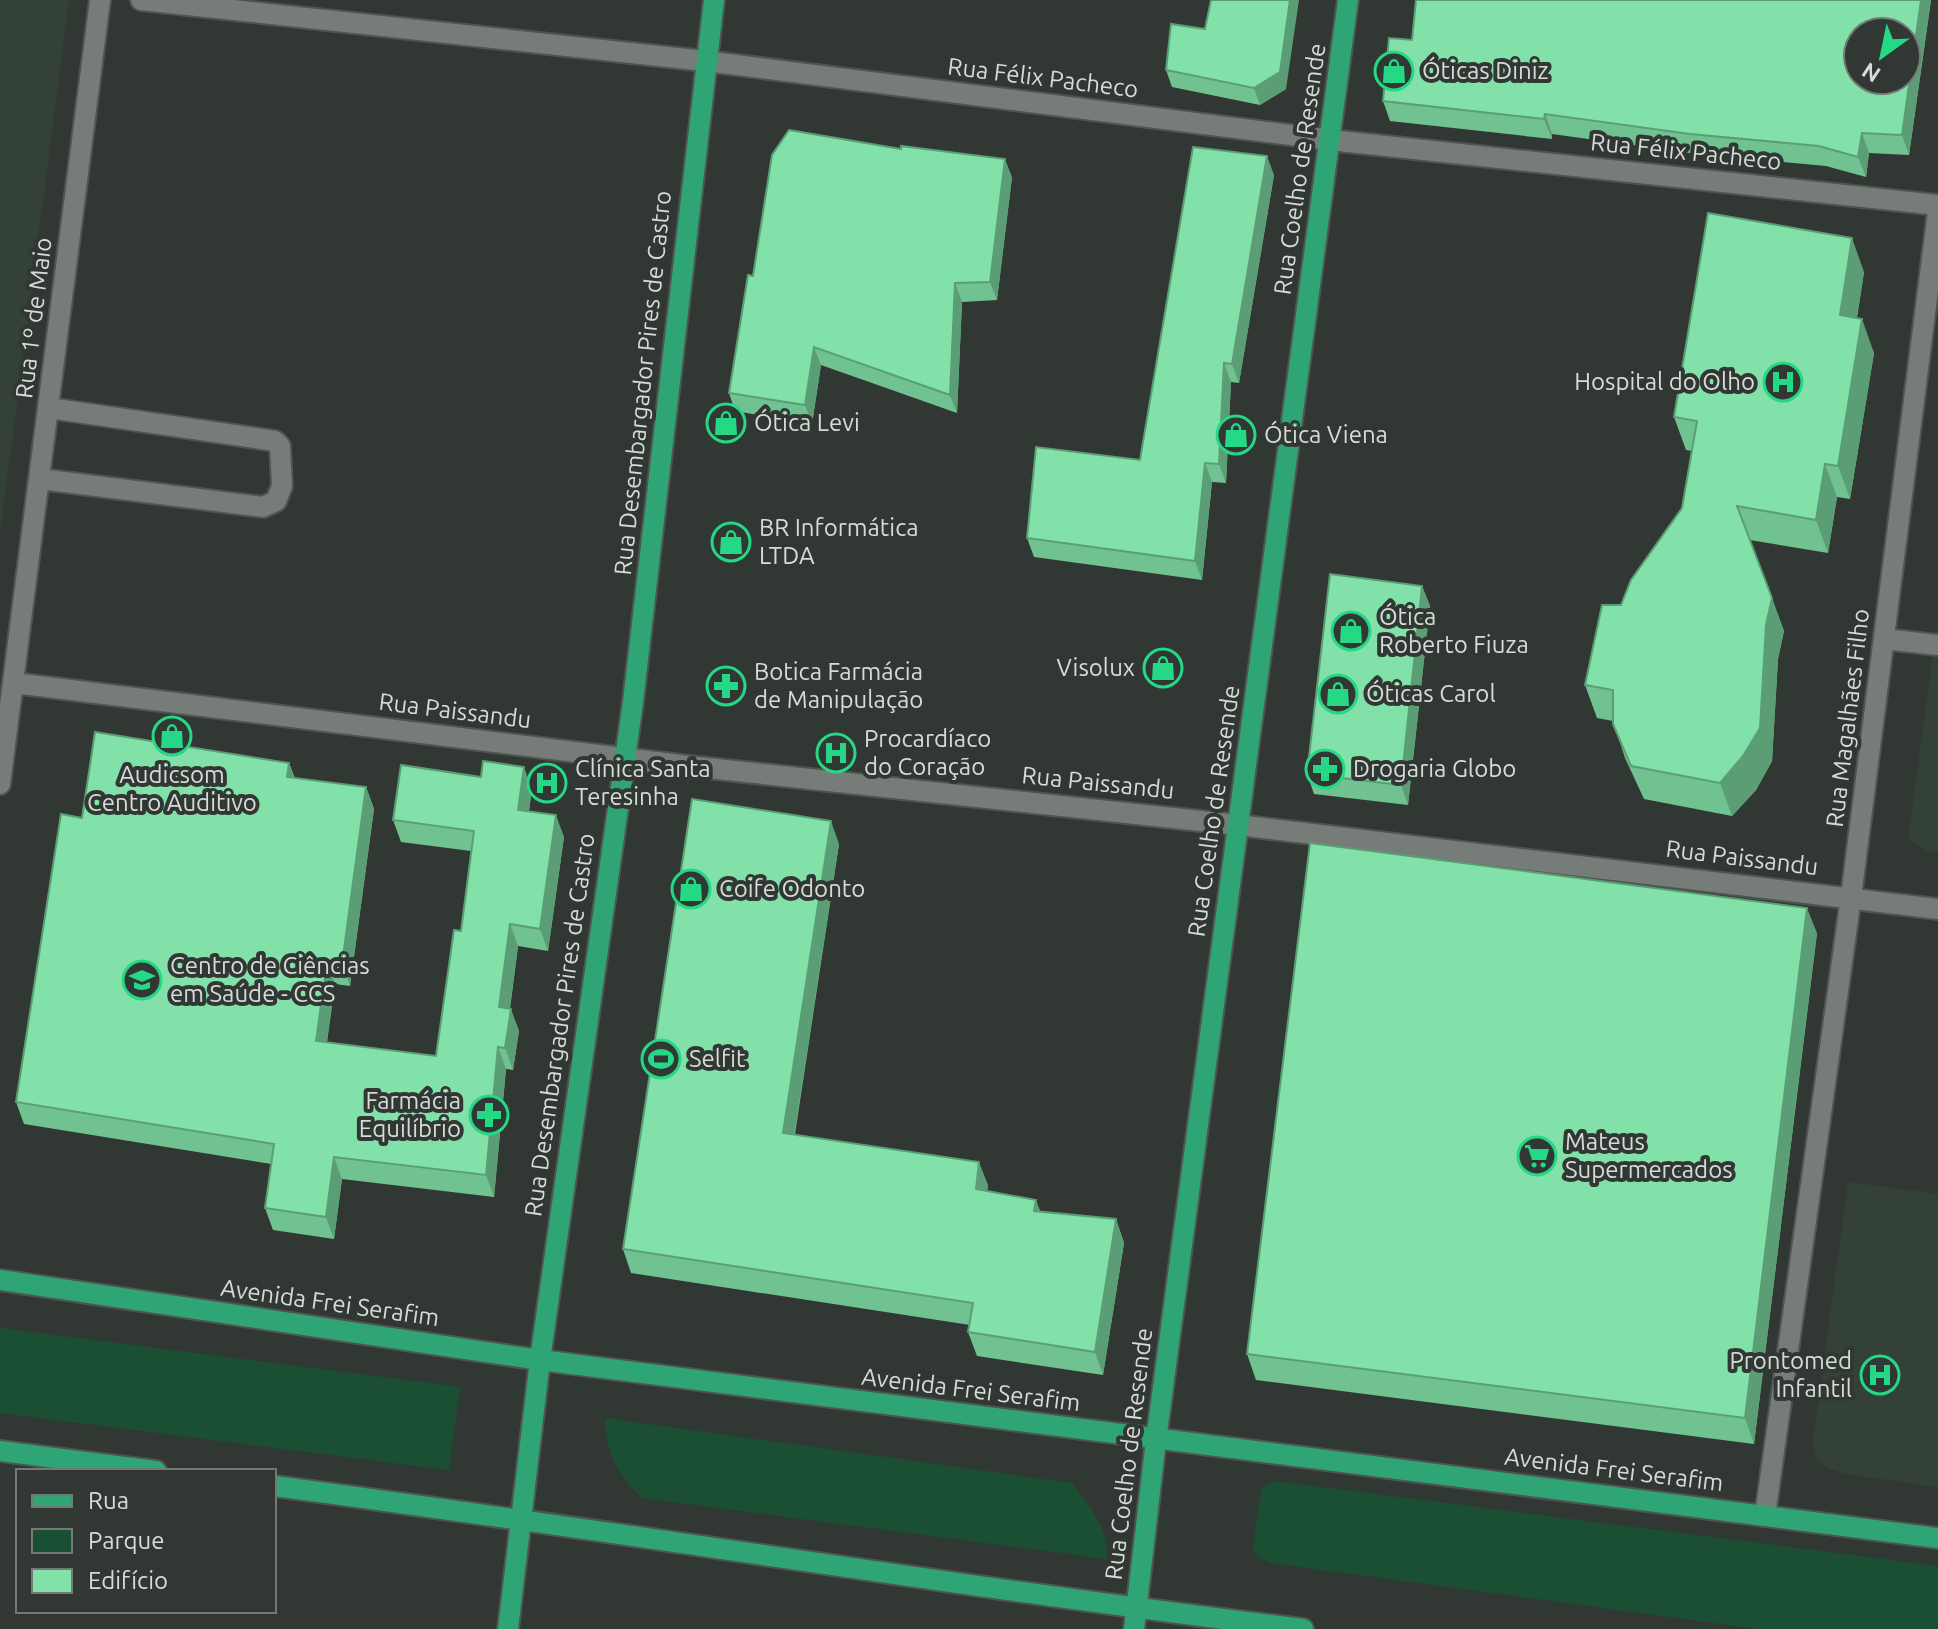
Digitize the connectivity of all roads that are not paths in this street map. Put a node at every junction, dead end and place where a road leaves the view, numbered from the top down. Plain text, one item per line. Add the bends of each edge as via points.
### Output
1 (100, 0) edge
2 (141, 0) edge
3 (714, 0) edge
4 (1348, 0) edge
5 (705, 61) junction
6 (1330, 140) junction
7 (1938, 208) edge
8 (49, 408) junction
9 (40, 479) junction
10 (1884, 639) junction
11 (1938, 645) edge
12 (14, 683) junction
13 (624, 758) junction
14 (0, 784) edge
15 (1238, 825) junction
16 (1851, 897) junction
17 (1938, 909) edge
18 (0, 1280) edge
19 (540, 1360) junction
20 (1156, 1440) junction
21 (0, 1451) edge
22 (140, 1469) edge
23 (276, 1486) edge
24 (1765, 1516) junction
25 (521, 1518) junction
26 (1938, 1538) edge
27 (1135, 1619) edge
28 (508, 1629) edge
29 (1303, 1629) edge

1 - 8 street, Rua 1º de Maio
2 - 5 street, Rua Félix Pacheco
3 - 5 main road, Rua Desembargador Pires de Castro
4 - 6 main road, Rua Coelho de Resende
5 - 6 street, Rua Félix Pacheco
5 - 13 main road, Rua Desembargador Pires de Castro
6 - 7 street, Rua Félix Pacheco
6 - 15 main road, Rua Coelho de Resende
7 - 10 street, Rua Magalhães Filho
8 - 9 street, Rua 1º de Maio
8 - 9 street via 275,441 280,446 282,486 276,501 263,507
9 - 12 street, Rua 1º de Maio
10 - 11 street
10 - 16 street, Rua Magalhães Filho
12 - 13 street, Rua Paissandu
12 - 14 street, Rua 1º de Maio
13 - 15 street, Rua Paissandu
13 - 19 main road, Rua Desembargador Pires de Castro
15 - 16 street, Rua Paissandu
15 - 20 main road, Rua Coelho de Resende
16 - 17 street, Rua Paissandu
16 - 24 street, Rua Magalhães Filho
18 - 19 main road, Avenida Frei Serafim
19 - 20 main road, Avenida Frei Serafim
19 - 25 main road, Rua Desembargador Pires de Castro
20 - 24 main road, Avenida Frei Serafim
20 - 27 main road, Rua Coelho de Resende
21 - 22 main road
23 - 25 main road
24 - 26 main road, Avenida Frei Serafim
25 - 27 main road
25 - 28 main road, Rua Desembargador Pires de Castro
27 - 29 main road

